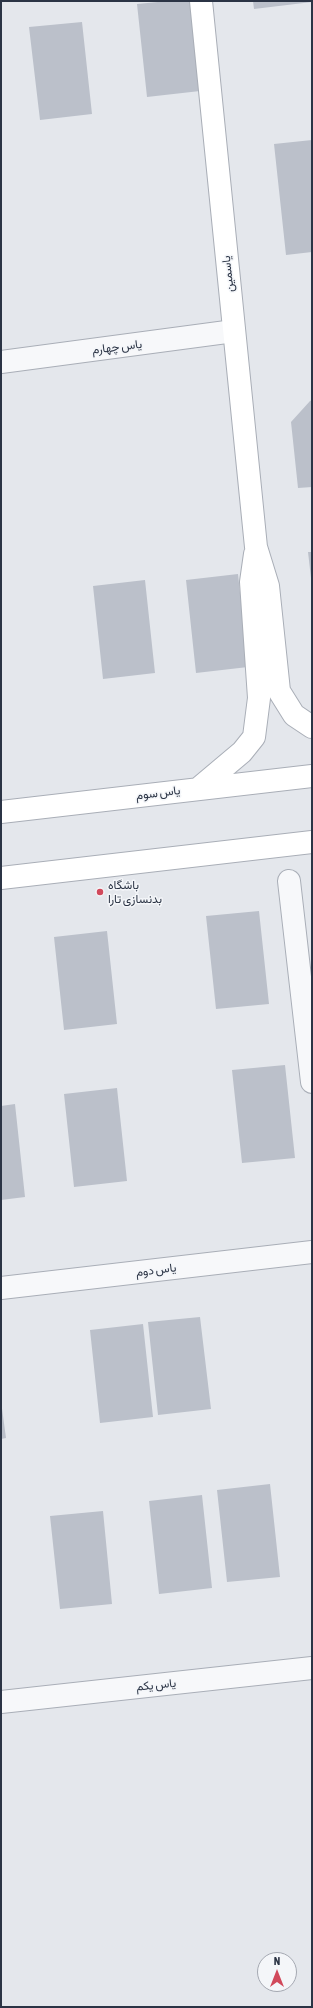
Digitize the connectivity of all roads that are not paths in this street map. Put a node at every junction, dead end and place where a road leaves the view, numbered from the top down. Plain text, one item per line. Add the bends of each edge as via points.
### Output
1 (201, 1) edge
2 (234, 331) junction
3 (1, 362) edge
4 (256, 547) junction
5 (312, 727) edge
6 (312, 763) edge
7 (312, 776) edge
8 (283, 778) junction
9 (198, 789) junction
10 (1, 812) edge
11 (306, 846) edge
12 (1, 878) edge
13 (289, 881) dead end
14 (312, 1082) edge
15 (312, 1252) edge
16 (1, 1288) edge
17 (312, 1668) edge
18 (1, 1702) edge

1 - 2 street, یاسمین
2 - 3 street, یاس چهارم
2 - 4 street, یاسمین
4 - 5 street via 268,586 279,691 294,714
4 - 9 street via 251,582 259,698 254,737 242,752
6 - 8 street, یاس سوم
7 - 8 street
8 - 9 street, یاس سوم
9 - 10 street, یاس سوم
11 - 12 street
13 - 14 street
15 - 16 street, یاس دوم
17 - 18 street, یاس یکم

